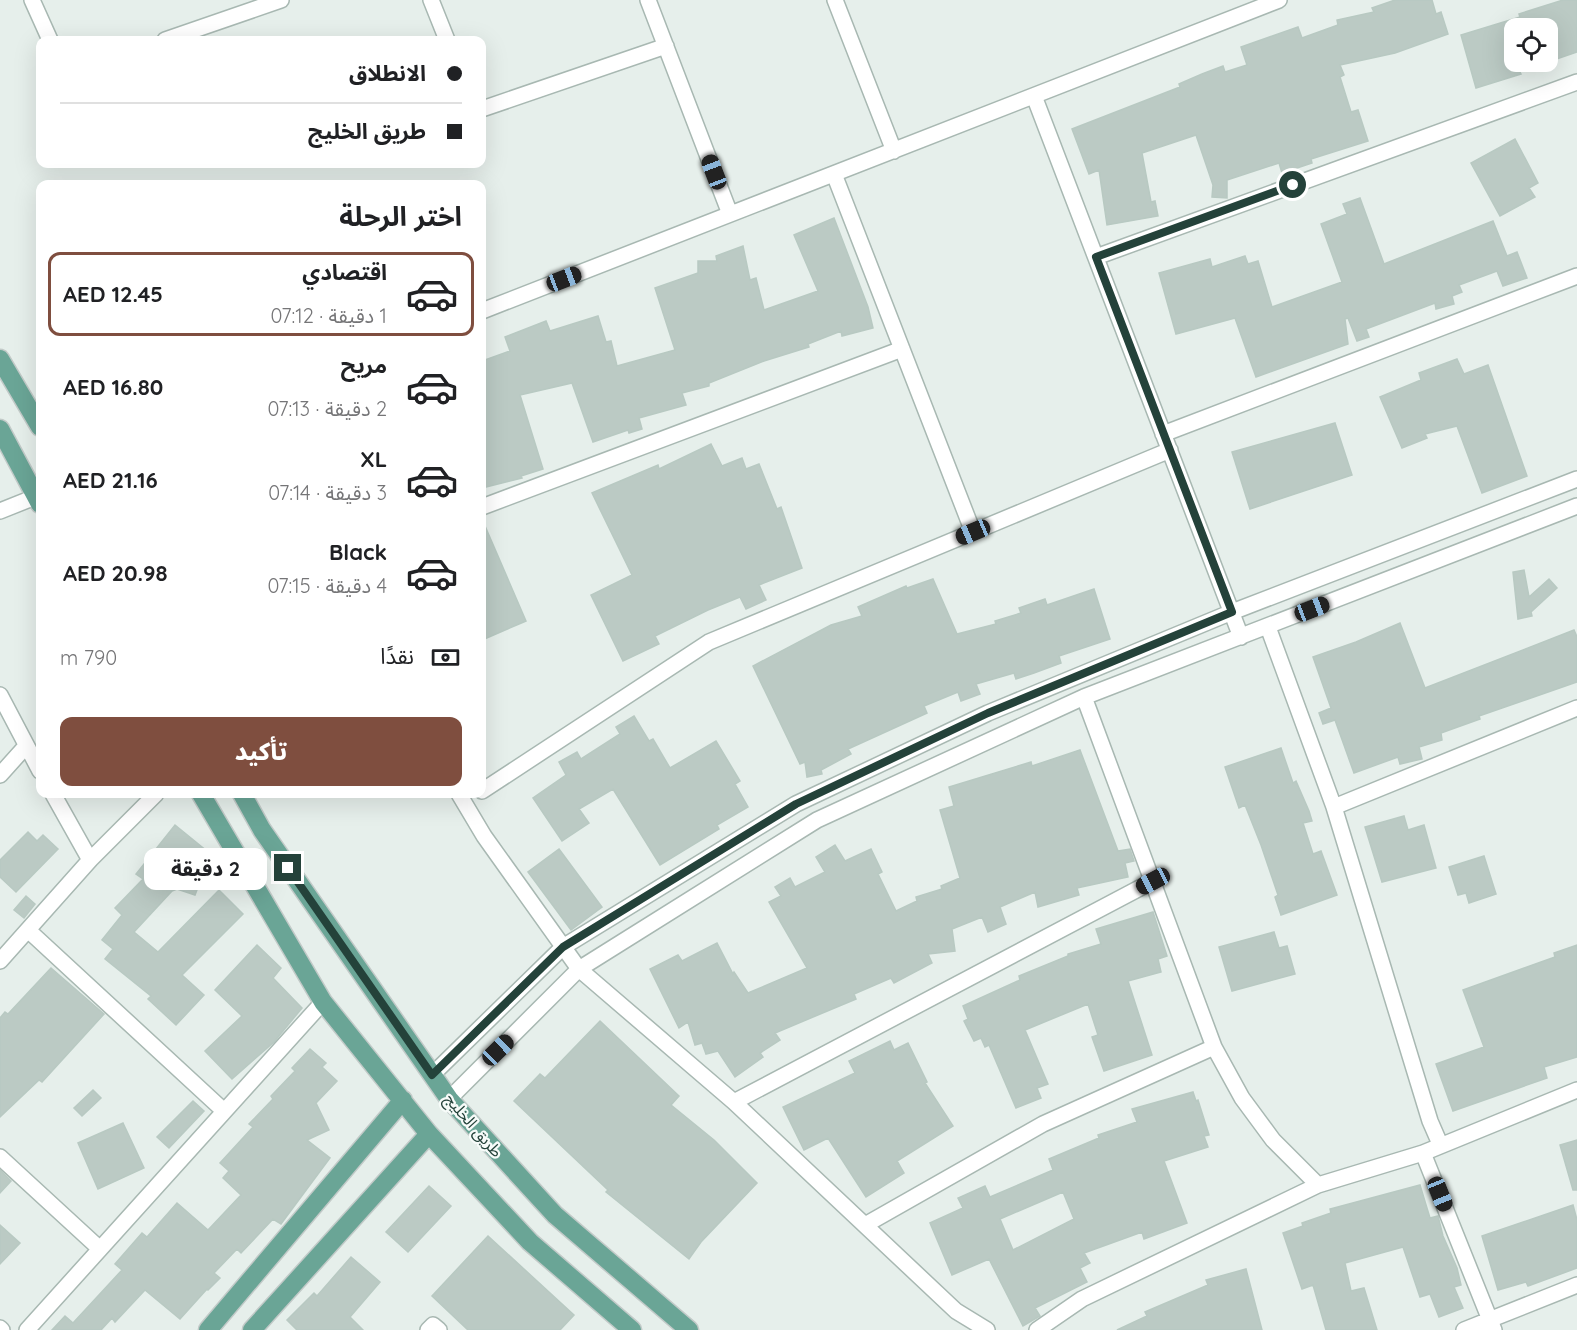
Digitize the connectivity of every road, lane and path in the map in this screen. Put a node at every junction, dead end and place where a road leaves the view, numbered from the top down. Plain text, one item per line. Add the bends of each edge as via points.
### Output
1 (32, 0) edge
2 (281, 0) edge
3 (432, 0) edge
4 (648, 0) edge
5 (835, 0) edge
6 (1279, 0) edge
7 (48, 36) edge
8 (177, 36) edge
9 (446, 36) edge
10 (666, 46) junction
11 (1577, 82) edge
12 (1034, 96) junction
13 (486, 108) edge
14 (894, 151) junction
15 (834, 174) junction
16 (730, 214) junction
17 (1096, 257) junction
18 (1577, 276) edge
19 (486, 309) edge
20 (902, 349) junction
21 (0, 359) edge
22 (36, 420) edge
23 (0, 429) edge
24 (1163, 434) junction
25 (1170, 450) junction
26 (1577, 479) edge
27 (36, 497) edge
28 (36, 502) edge
29 (486, 505) edge
30 (1577, 506) edge
31 (0, 511) edge
32 (973, 532) junction
33 (1232, 612) junction
34 (1269, 627) junction
35 (1241, 637) junction
36 (0, 695) edge
37 (1084, 697) junction
38 (1577, 708) edge
39 (26, 746) junction
40 (36, 764) edge
41 (0, 776) edge
42 (486, 789) edge
43 (55, 798) edge
44 (152, 798) edge
45 (203, 798) edge
46 (244, 798) edge
47 (462, 798) edge
48 (1334, 807) junction
49 (90, 860) junction
50 (1153, 881) junction
51 (29, 930) junction
52 (563, 947) junction
53 (0, 961) edge
54 (579, 969) junction
55 (323, 1002) junction
56 (1214, 1047) junction
57 (432, 1075) junction
58 (1577, 1090) edge
59 (449, 1099) junction
60 (403, 1100) junction
61 (734, 1102) junction
62 (224, 1111) junction
63 (429, 1134) junction
64 (1440, 1144) junction
65 (1423, 1153) junction
66 (0, 1157) edge
67 (1318, 1185) junction
68 (865, 1225) junction
69 (100, 1249) junction
70 (1577, 1285) edge
71 (1492, 1325) edge
72 (27, 1330) edge
73 (208, 1330) edge
74 (252, 1330) edge
75 (428, 1330) edge
76 (439, 1330) edge
77 (632, 1330) edge
78 (689, 1330) edge
79 (987, 1330) edge
80 (1037, 1330) edge
81 (1464, 1330) edge

1 - 7 street
2 - 8 street
3 - 9 street
4 - 10 street
5 - 14 street
6 - 12 street
10 - 13 street
10 - 16 street
11 - 17 street
12 - 14 street
12 - 17 street
14 - 15 street
15 - 16 street
15 - 20 street
16 - 19 street
17 - 24 street
18 - 24 street
20 - 29 street
20 - 32 street
21 - 22 main road
23 - 27 main road
24 - 25 street
25 - 32 street
25 - 33 street
26 - 33 street
28 - 31 street
30 - 34 street
32 - 42 street via 709,642
33 - 35 street
33 - 52 street via 988,713 796,804
34 - 35 street
34 - 48 street
35 - 37 street
36 - 39 street
37 - 50 street
37 - 54 street via 818,820
38 - 48 street
39 - 40 street
39 - 41 street
43 - 49 street
44 - 49 street
45 - 55 main road
46 - 57 main road, طريق الخليج via 262,830
47 - 52 street via 483,836
48 - 64 street
49 - 51 street
50 - 56 street
50 - 61 street
51 - 53 street
51 - 62 street
52 - 54 street
52 - 57 street
54 - 59 street
54 - 61 street
55 - 60 main road
55 - 62 street
56 - 67 street via 1242,1098 1273,1140
56 - 68 street via 1042,1124
57 - 59 main road, طريق الخليج
58 - 64 street
59 - 78 main road, طريق الخليج via 555,1215
60 - 63 main road
60 - 73 main road
61 - 68 street
62 - 69 street
63 - 74 main road
63 - 77 main road via 530,1242
64 - 65 street
65 - 67 street
65 - 71 street
66 - 69 street
67 - 80 street via 1082,1299
68 - 79 street via 956,1311
69 - 72 street
70 - 71 street
71 - 81 street
75 - 76 street via 433,1325

